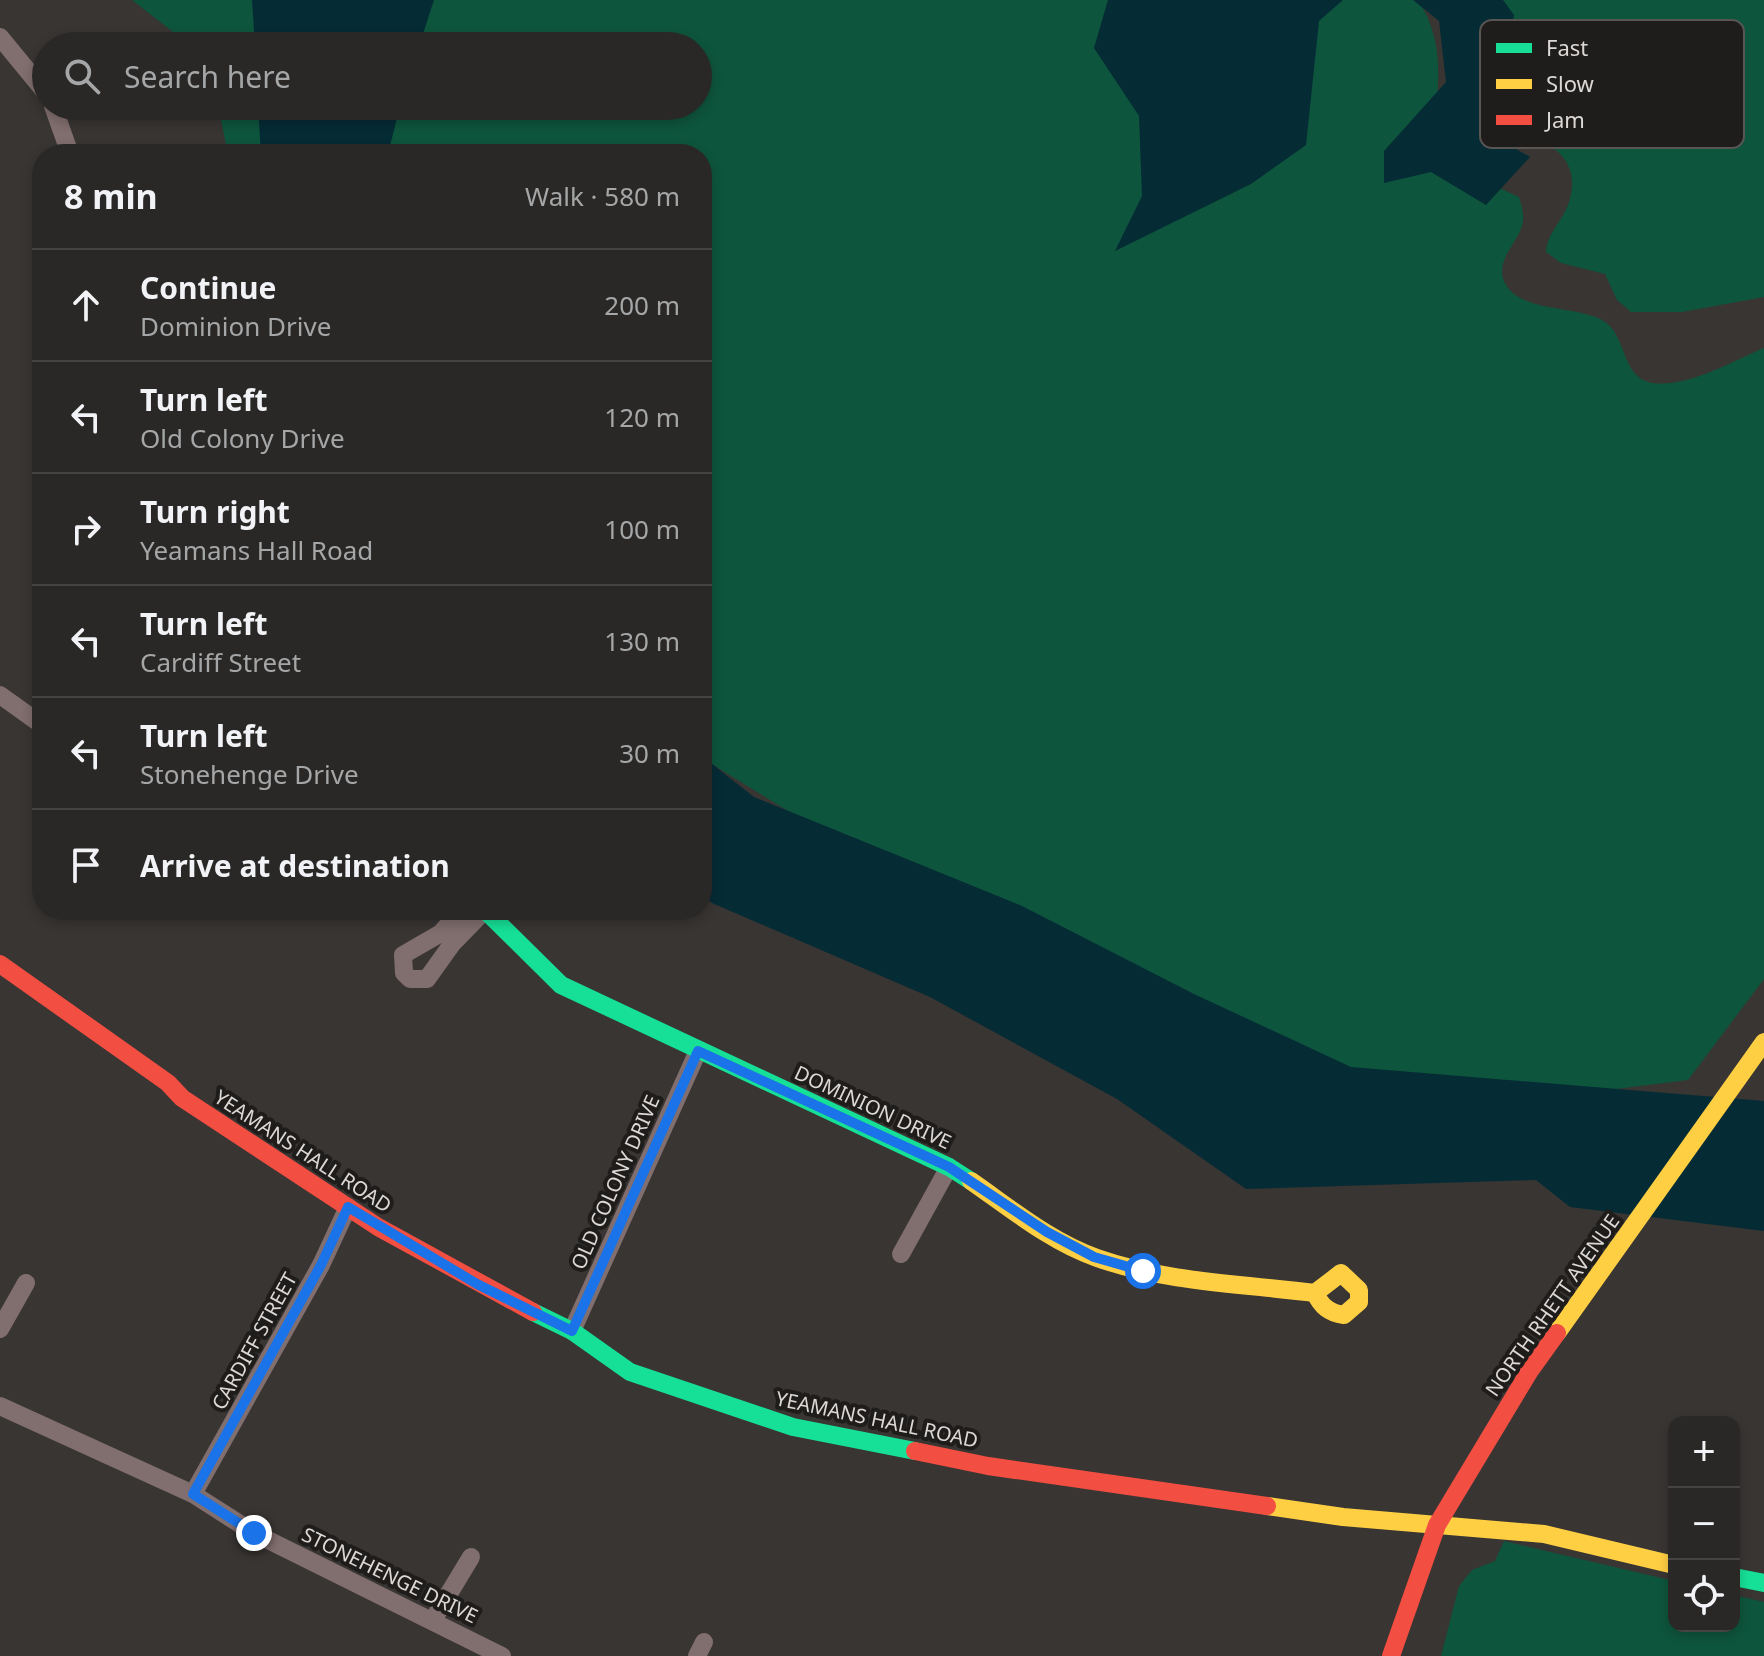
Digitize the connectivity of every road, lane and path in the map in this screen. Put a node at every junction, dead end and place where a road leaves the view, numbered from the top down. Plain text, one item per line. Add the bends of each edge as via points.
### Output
1 (0, 37) edge
2 (32, 76) edge
3 (58, 120) edge
4 (66, 144) edge
5 (0, 695) edge
6 (32, 718) edge
7 (456, 920) edge
8 (471, 920) edge
9 (495, 920) edge
10 (0, 964) edge
11 (1764, 1042) edge
12 (698, 1051) junction
13 (949, 1167) junction
14 (348, 1207) junction
15 (901, 1254) dead end
16 (26, 1283) dead end
17 (1315, 1293) dead end
18 (0, 1329) edge
19 (572, 1331) junction
20 (0, 1406) edge
21 (193, 1494) junction
22 (1437, 1525) junction
23 (471, 1557) dead end
24 (1668, 1564) edge
25 (1740, 1578) edge
26 (1764, 1583) edge
27 (433, 1620) junction
28 (502, 1656) edge
29 (1391, 1656) edge

1 - 2 street
3 - 4 street
5 - 6 street
7 - 8 street via 446,938
9 - 12 street, DOMINION DRIVE via 561,985
10 - 14 street, YEAMANS HALL ROAD via 182,1098
11 - 22 street, NORTH RHETT AVENUE via 1529,1372
12 - 13 street, DOMINION DRIVE
12 - 19 street, OLD COLONY DRIVE
13 - 15 street
13 - 17 street, DOMINION DRIVE via 1094,1257 1143,1271
14 - 19 street, YEAMANS HALL ROAD via 477,1284
14 - 21 street, CARDIFF STREET
16 - 18 street
19 - 22 street, YEAMANS HALL ROAD via 630,1372 793,1427 988,1466 1343,1517
20 - 21 street, STONEHENGE DRIVE
21 - 27 street, STONEHENGE DRIVE via 254,1533
22 - 24 street, YEAMANS HALL ROAD via 1544,1534
22 - 29 street, NORTH RHETT AVENUE
23 - 27 street
25 - 26 street
27 - 28 street, STONEHENGE DRIVE

